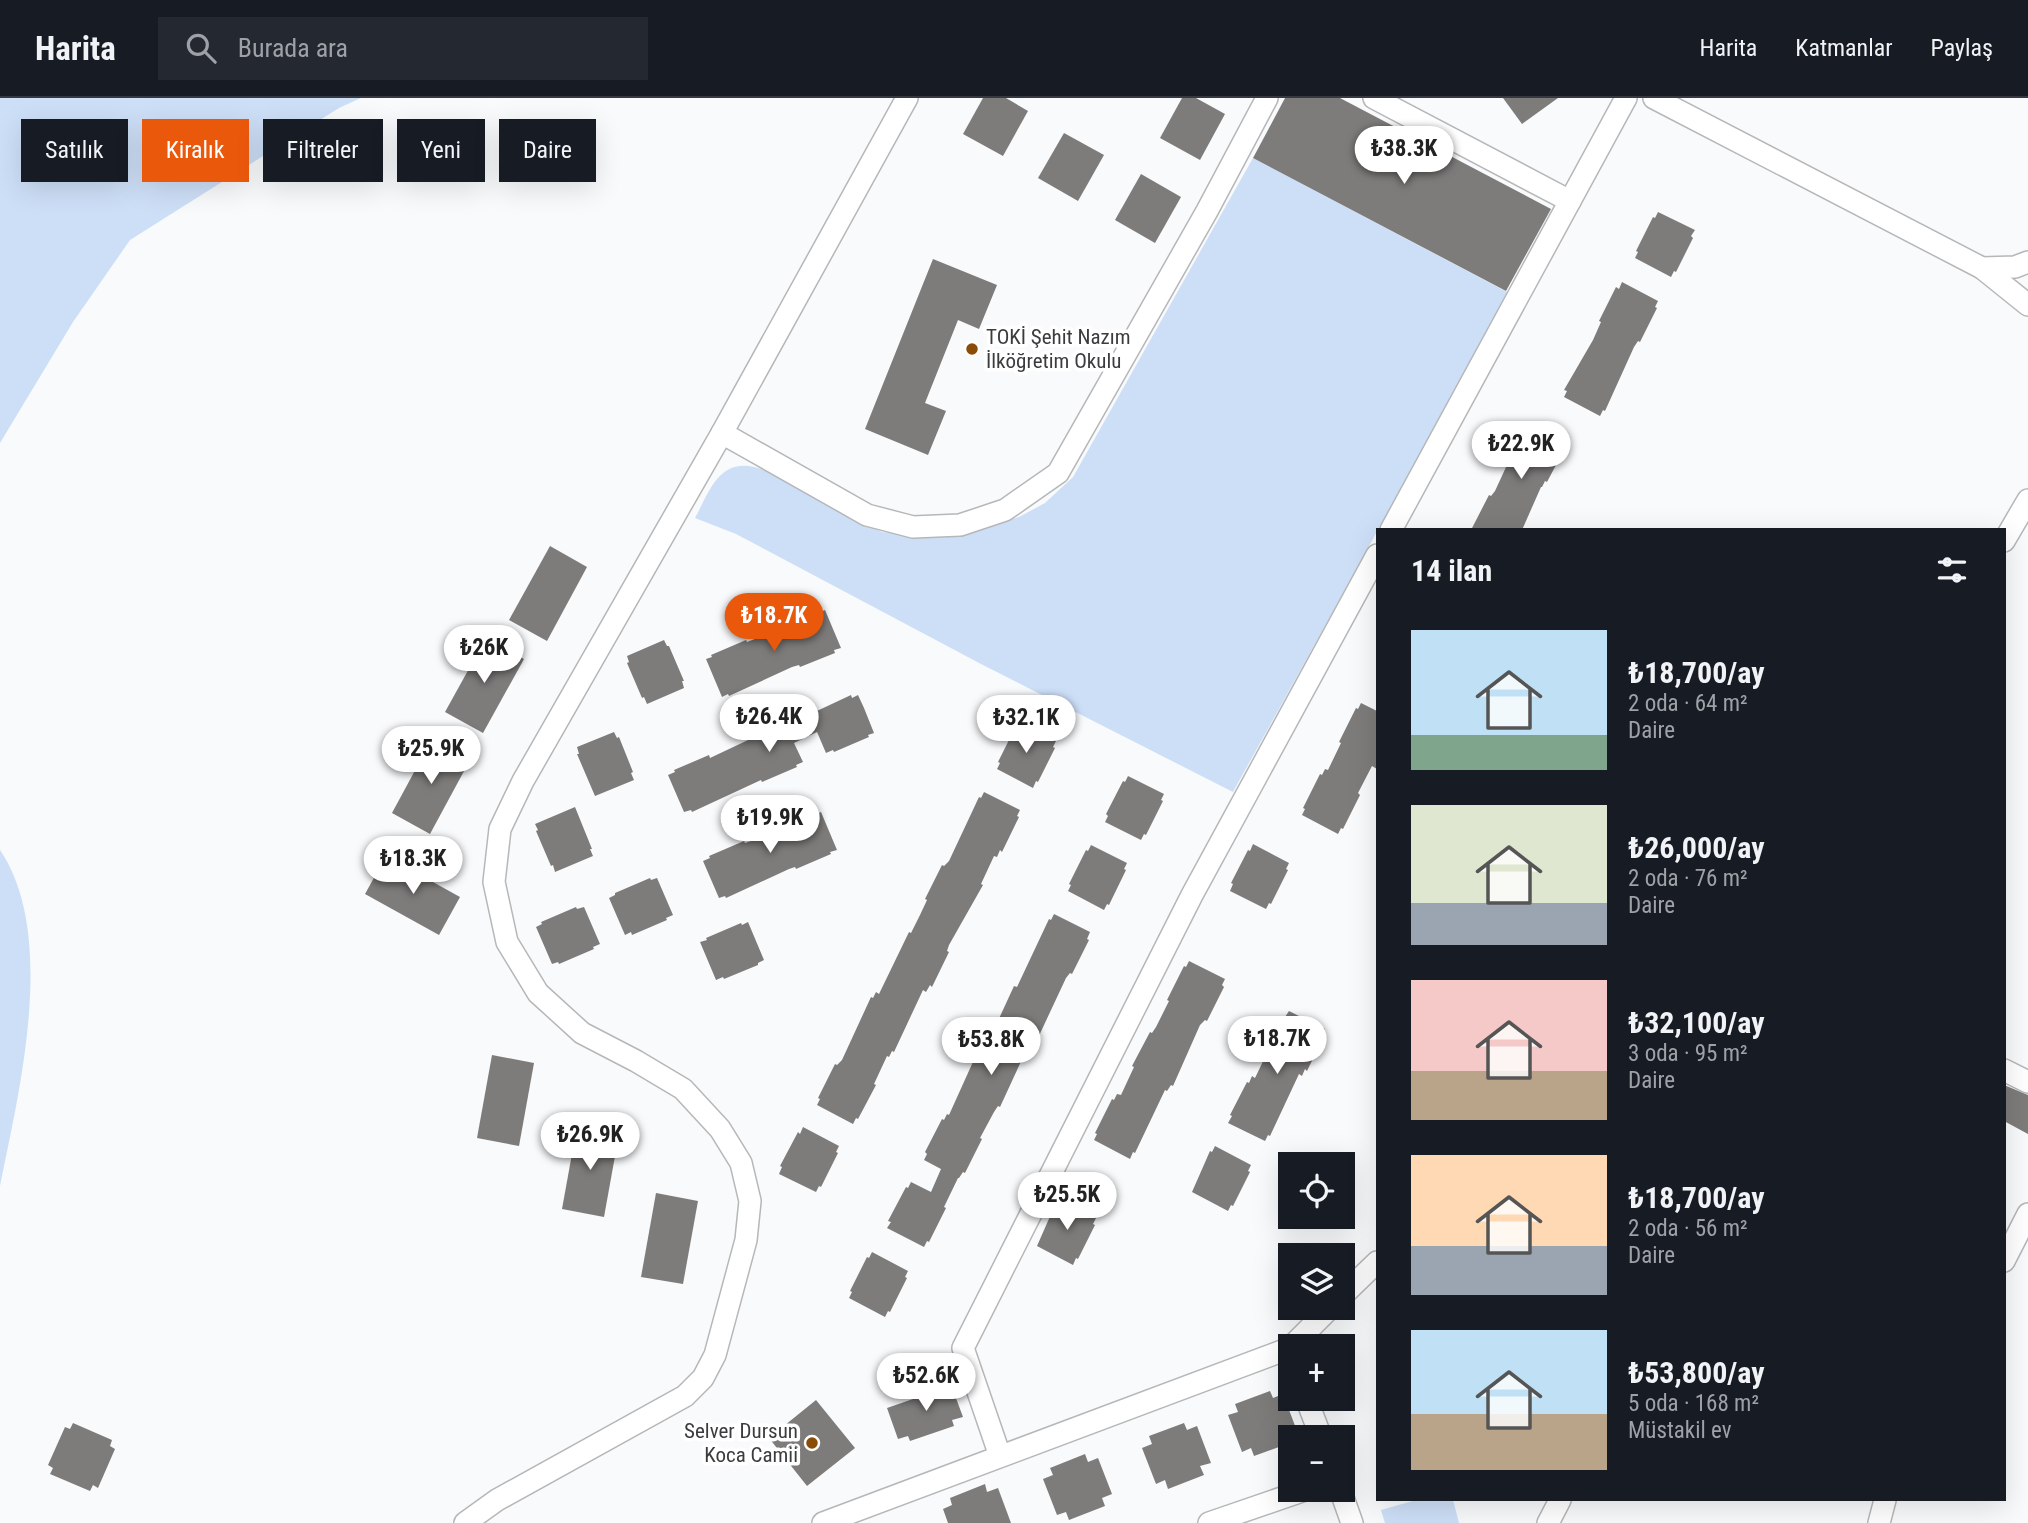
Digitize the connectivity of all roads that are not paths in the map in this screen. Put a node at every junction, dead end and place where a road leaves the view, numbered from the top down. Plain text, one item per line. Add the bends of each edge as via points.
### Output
1 (907, 98) edge
2 (1267, 98) edge
3 (1374, 98) edge
4 (1626, 98) edge
5 (1654, 98) edge
6 (1570, 201) junction
7 (2028, 262) edge
8 (1982, 268) junction
9 (2028, 305) edge
10 (722, 433) junction
11 (2028, 500) edge
12 (1392, 528) edge
13 (2006, 538) edge
14 (1376, 557) edge
15 (2006, 1071) edge
16 (2028, 1082) edge
17 (2028, 1214) edge
18 (2006, 1257) edge
19 (1376, 1263) edge
20 (1355, 1283) edge
21 (1318, 1320) edge
22 (1305, 1334) edge
23 (1278, 1353) edge
24 (1000, 1456) junction
25 (1278, 1499) edge
26 (1559, 1501) edge
27 (1885, 1501) edge
28 (1345, 1502) edge
29 (465, 1523) edge
30 (823, 1523) edge
31 (1209, 1523) edge
32 (1352, 1523) edge
33 (1548, 1523) edge
34 (1879, 1523) edge

1 - 10 street
2 - 10 street via 1058,473 1005,510 960,525 913,527 867,515
3 - 6 street
4 - 6 street
5 - 8 street
6 - 12 street
7 - 8 street
8 - 9 street
10 - 29 street via 523,781 500,829 494,882 507,942 538,993 582,1034 682,1089 720,1129 741,1163 747,1188 746,1240 715,1355 703,1378 685,1396 497,1500
11 - 13 street
14 - 24 street via 1192,895 963,1348
15 - 16 street
17 - 18 street
19 - 20 street
21 - 22 street
23 - 24 street
24 - 30 street
25 - 31 street
26 - 33 street
27 - 34 street
28 - 32 street

